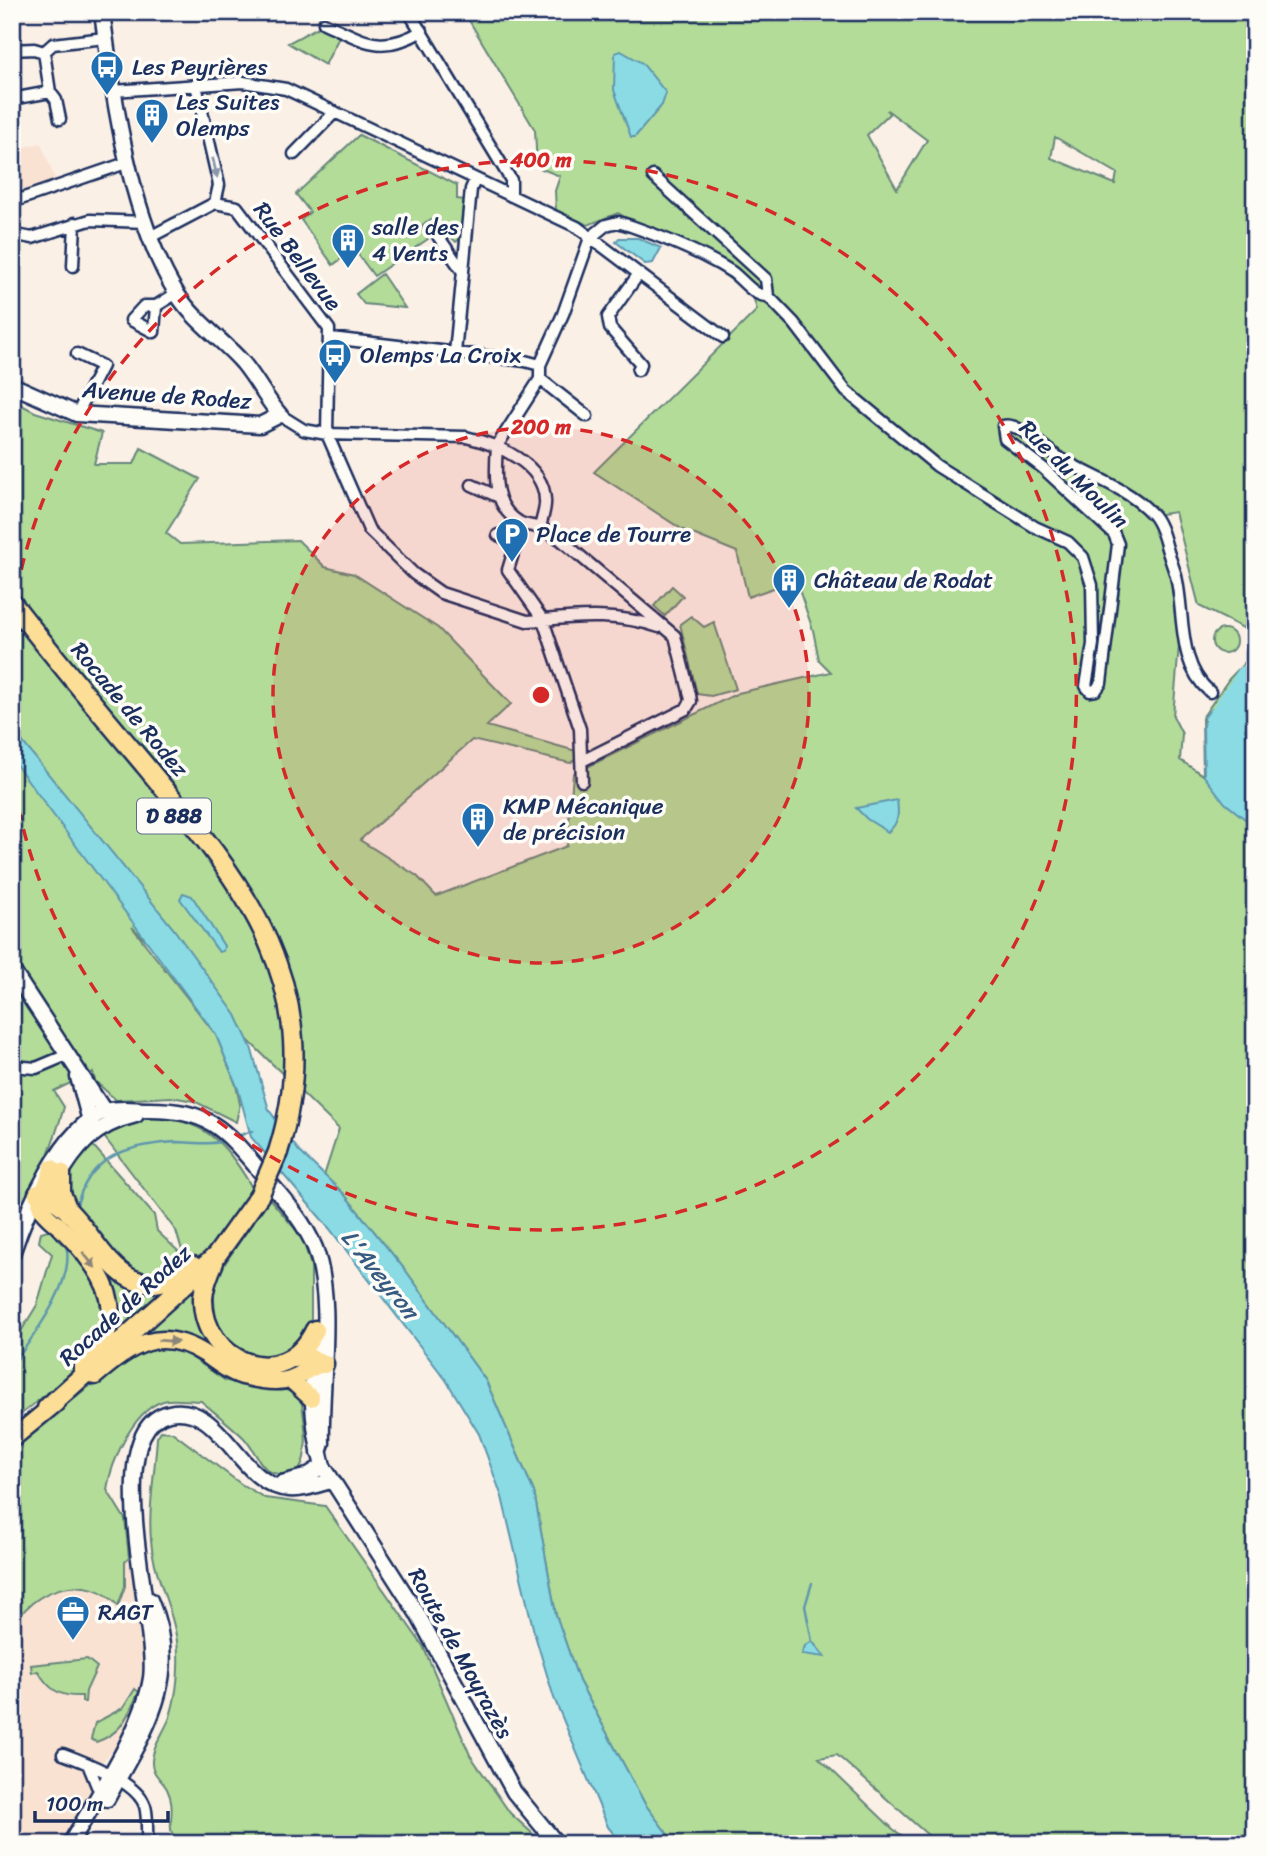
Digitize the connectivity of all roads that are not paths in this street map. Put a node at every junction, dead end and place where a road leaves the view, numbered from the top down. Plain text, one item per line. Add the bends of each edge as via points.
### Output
1 (102, 12) edge
2 (409, 12) edge
3 (324, 23) dead end
4 (422, 30) junction
5 (105, 38) junction
6 (12, 50) edge
7 (44, 52) junction
8 (196, 85) junction
9 (113, 91) junction
10 (50, 92) junction
11 (12, 99) edge
12 (335, 112) junction
13 (60, 119) dead end
14 (294, 155) dead end
15 (129, 162) junction
16 (653, 176) dead end
17 (475, 180) junction
18 (511, 196) junction
19 (12, 202) edge
20 (215, 203) junction
21 (146, 222) junction
22 (75, 223) junction
23 (17, 235) dead end
24 (152, 236) junction
25 (438, 236) dead end
26 (591, 236) junction
27 (73, 266) dead end
28 (463, 273) junction
29 (638, 275) junction
30 (177, 293) junction
31 (768, 296) junction
32 (156, 306) dead end
33 (723, 337) dead end
34 (331, 338) junction
35 (455, 353) junction
36 (77, 354) dead end
37 (540, 365) junction
38 (638, 370) dead end
39 (540, 379) junction
40 (12, 385) edge
41 (77, 414) junction
42 (280, 415) junction
43 (587, 416) dead end
44 (327, 433) junction
45 (497, 446) junction
46 (472, 485) dead end
47 (499, 497) junction
48 (522, 524) junction
49 (540, 527) junction
50 (498, 535) dead end
51 (517, 544) junction
52 (12, 603) edge
53 (12, 617) edge
54 (543, 620) junction
55 (663, 628) junction
56 (1210, 692) dead end
57 (582, 761) junction
58 (582, 781) dead end
59 (12, 970) edge
60 (291, 1041) junction
61 (67, 1055) junction
62 (12, 1066) edge
63 (76, 1069) junction
64 (154, 1110) junction
65 (105, 1112) junction
66 (91, 1127) junction
67 (57, 1170) junction
68 (43, 1199) junction
69 (71, 1216) junction
70 (245, 1219) junction
71 (12, 1254) edge
72 (216, 1256) junction
73 (322, 1280) junction
74 (315, 1330) junction
75 (294, 1359) junction
76 (316, 1363) junction
77 (290, 1379) junction
78 (311, 1398) junction
79 (47, 1408) junction
80 (12, 1429) edge
81 (12, 1438) edge
82 (321, 1459) junction
83 (330, 1481) junction
84 (271, 1482) junction
85 (64, 1754) dead end
86 (88, 1764) junction
87 (113, 1777) junction
88 (105, 1791) junction
89 (70, 1844) edge
90 (81, 1844) edge
91 (147, 1844) edge
92 (557, 1844) edge

1 - 5 street
2 - 4 street
3 - 4 street via 384,46
4 - 18 street via 511,180
5 - 7 street via 53,44
5 - 9 street
6 - 7 street
7 - 10 street
8 - 9 street
8 - 12 street via 268,84
8 -> 20 street via 219,185
9 - 15 street
10 - 11 street
10 - 13 street
12 - 14 street
12 - 17 street
15 - 19 street
15 - 21 street
16 - 31 street via 766,279
17 - 18 street
17 - 28 street
18 - 26 street
20 - 24 street, Rue Bellevue
20 - 34 street, Rue Bellevue via 237,207 326,322
21 - 22 street
21 - 24 street
22 - 23 street via 32,239
22 - 27 street
24 - 30 street
25 - 28 street
26 - 29 street
26 - 31 street via 606,225 631,226 707,257 756,293
26 - 37 street
28 - 35 street
29 - 33 street
29 - 38 street via 608,317 610,328 642,364
30 - 32 street
30 - 42 street via 198,321 245,366
31 - 56 street, Rue du Moulin via 846,391 937,466 1035,527 1068,542 1083,557 1092,585 1093,643 1086,676 1090,691 1101,683 1118,544 1114,534 1044,468 1005,439 1003,426 1018,428 1038,445 1134,498 1152,514 1176,578 1188,656 1196,678
34 - 35 street
34 - 44 street
35 - 37 street
36 - 41 street via 102,366
37 - 39 street
39 - 43 street
39 - 45 street
40 - 41 street, Avenue de Rodez
41 - 42 street, Avenue de Rodez via 260,425
42 - 44 street via 304,430
44 - 45 street via 466,437
44 - 54 street via 369,530 380,543 441,593 527,621
45 - 47 street
45 - 49 street via 540,480 545,500
46 - 47 street
47 - 48 street via 510,516
48 - 49 street
48 - 51 street
49 - 55 street via 635,600
50 - 51 street
51 - 54 street via 508,570
52 - 60 highway, Rocade de Rodez / D 888 via 245,893 279,969
53 - 60 highway, Rocade de Rodez / D 888 via 217,869 245,910 273,976
54 - 55 street via 608,616
54 - 57 street via 575,710
55 - 57 street via 675,636 691,701 686,709
57 - 58 street
59 - 61 street
60 - 70 highway, Rocade de Rodez, bridge via 293,1076 285,1128 259,1196
61 - 62 street via 36,1068
61 - 63 street
63 - 65 street
63 - 66 street
64 - 65 street
64 - 66 street
64 - 73 street via 195,1114 244,1152 304,1225
65 - 66 street
66 - 67 street
67 - 68 main road
67 - 69 highway
68 - 69 highway
68 - 71 street via 20,1230
68 -> 80 main road via 98,1271 111,1300 111,1321 93,1357
69 - 70 highway via 117,1269 130,1278 151,1282 177,1277
70 - 72 highway, Rocade de Rodez
72 - 75 highway via 203,1297 211,1333 223,1348 250,1365 284,1364
72 - 79 highway, Rocade de Rodez
73 - 74 street
73 - 76 street
74 - 75 highway
74 - 76 street
75 - 76 highway
76 - 77 main road
76 - 78 street, Route de Moyrazès
76 - 82 street
77 - 78 main road
79 -> 77 main road via 133,1346 154,1340 188,1345 234,1373
78 - 82 street, Route de Moyrazès via 314,1440
79 - 81 main road, Rocade de Rodez
82 - 83 street, Route de Moyrazès
82 - 84 street via 287,1483
83 - 84 street via 286,1489
83 - 92 street, Route de Moyrazès via 417,1613 514,1793
84 - 87 street via 243,1462 211,1425 195,1414 160,1416 142,1437 133,1519 152,1642 151,1680
85 - 86 street
86 - 87 street
86 - 88 street via 97,1786
87 - 88 street
87 - 91 street via 137,1793 145,1805
88 - 89 street
88 - 90 street

